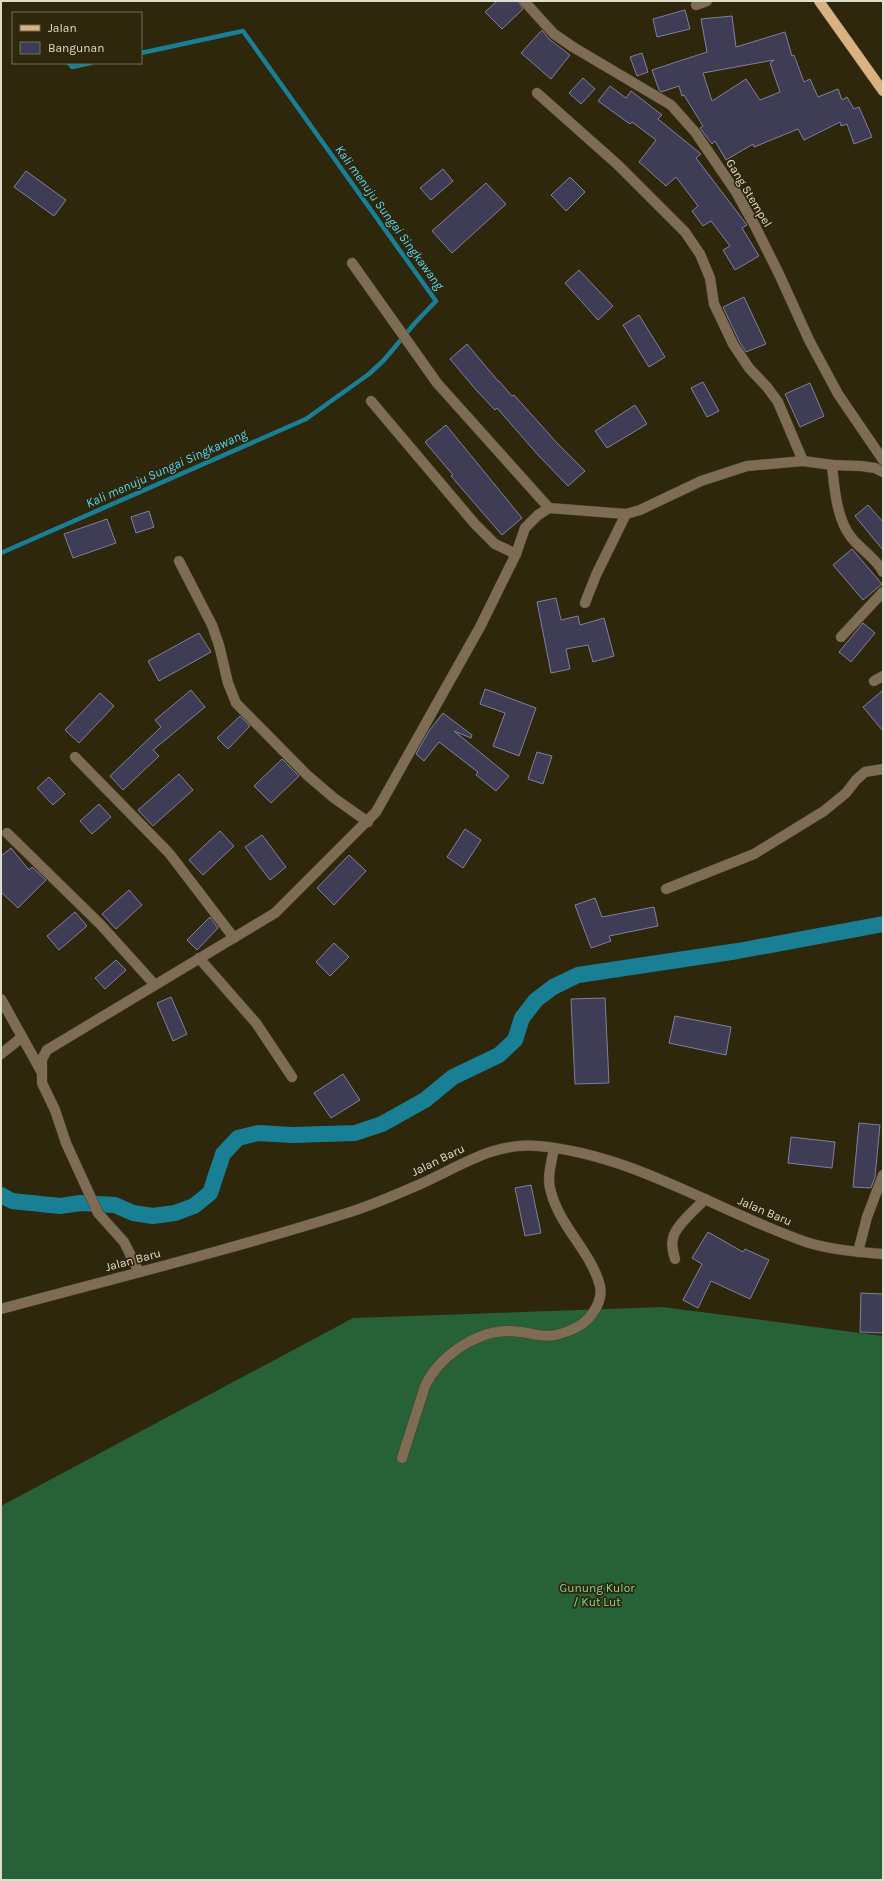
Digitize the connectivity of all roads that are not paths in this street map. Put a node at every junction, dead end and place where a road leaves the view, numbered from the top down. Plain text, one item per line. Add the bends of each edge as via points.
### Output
1 (524, 1) edge
2 (707, 1) edge
3 (819, 1) edge
4 (696, 5) dead end
5 (883, 91) edge
6 (537, 93) dead end
7 (352, 263) dead end
8 (371, 401) dead end
9 (883, 460) edge
10 (803, 461) junction
11 (832, 465) junction
12 (883, 472) edge
13 (549, 508) junction
14 (626, 514) junction
15 (516, 554) junction
16 (179, 561) dead end
17 (883, 572) edge
18 (883, 592) edge
19 (584, 603) dead end
20 (841, 637) dead end
21 (75, 757) dead end
22 (883, 769) edge
23 (368, 822) junction
24 (7, 833) dead end
25 (666, 889) dead end
26 (234, 938) junction
27 (199, 958) junction
28 (155, 985) junction
29 (1, 998) edge
30 (22, 1037) junction
31 (1, 1054) edge
32 (41, 1071) junction
33 (292, 1077) dead end
34 (554, 1148) junction
35 (883, 1175) edge
36 (705, 1199) junction
37 (858, 1252) junction
38 (883, 1254) edge
39 (675, 1259) dead end
40 (139, 1272) junction
41 (1, 1309) edge
42 (402, 1458) dead end

1 - 9 street, Gang Stempel via 554,34 573,48 671,105 695,132 736,192 755,226 809,340 838,394
2 - 4 street
3 - 5 main road
6 - 10 street via 618,165 685,232 700,254 710,278 714,304 734,344 749,368 778,402
7 - 13 street via 437,383
8 - 15 street via 475,524 495,544
10 - 11 street
10 - 14 street via 747,466 701,481
11 - 12 street via 862,466
11 - 17 street via 841,515 850,537
13 - 14 street
13 - 15 street via 525,528
14 - 19 street
15 - 23 street via 480,627
16 - 23 street via 212,625 236,703 306,775
18 - 20 street
21 - 26 street via 169,853
22 - 25 street via 865,772 846,793 824,810 754,854
23 - 26 street via 327,859 275,913
24 - 28 street via 100,924
26 - 27 street
27 - 28 street
27 - 33 street via 256,1023
28 - 32 street via 47,1050 42,1059
29 - 30 street
30 - 31 street
30 - 32 street
32 - 40 street via 42,1083 56,1110 66,1143 89,1196 98,1213 124,1242
34 - 36 street, Jalan Baru via 608,1160
34 - 40 street, Jalan Baru via 515,1146 497,1150 477,1156 425,1182 349,1212
34 - 42 street via 549,1180 550,1191 564,1223 594,1271 600,1287 598,1304 586,1322 562,1334 544,1337 506,1331 494,1333 482,1336 446,1357 430,1375 425,1386
35 - 37 street via 867,1217
36 - 37 street, Jalan Baru via 760,1224 811,1243
36 - 39 street via 673,1236
37 - 38 street, Jalan Baru
40 - 41 street, Jalan Baru

